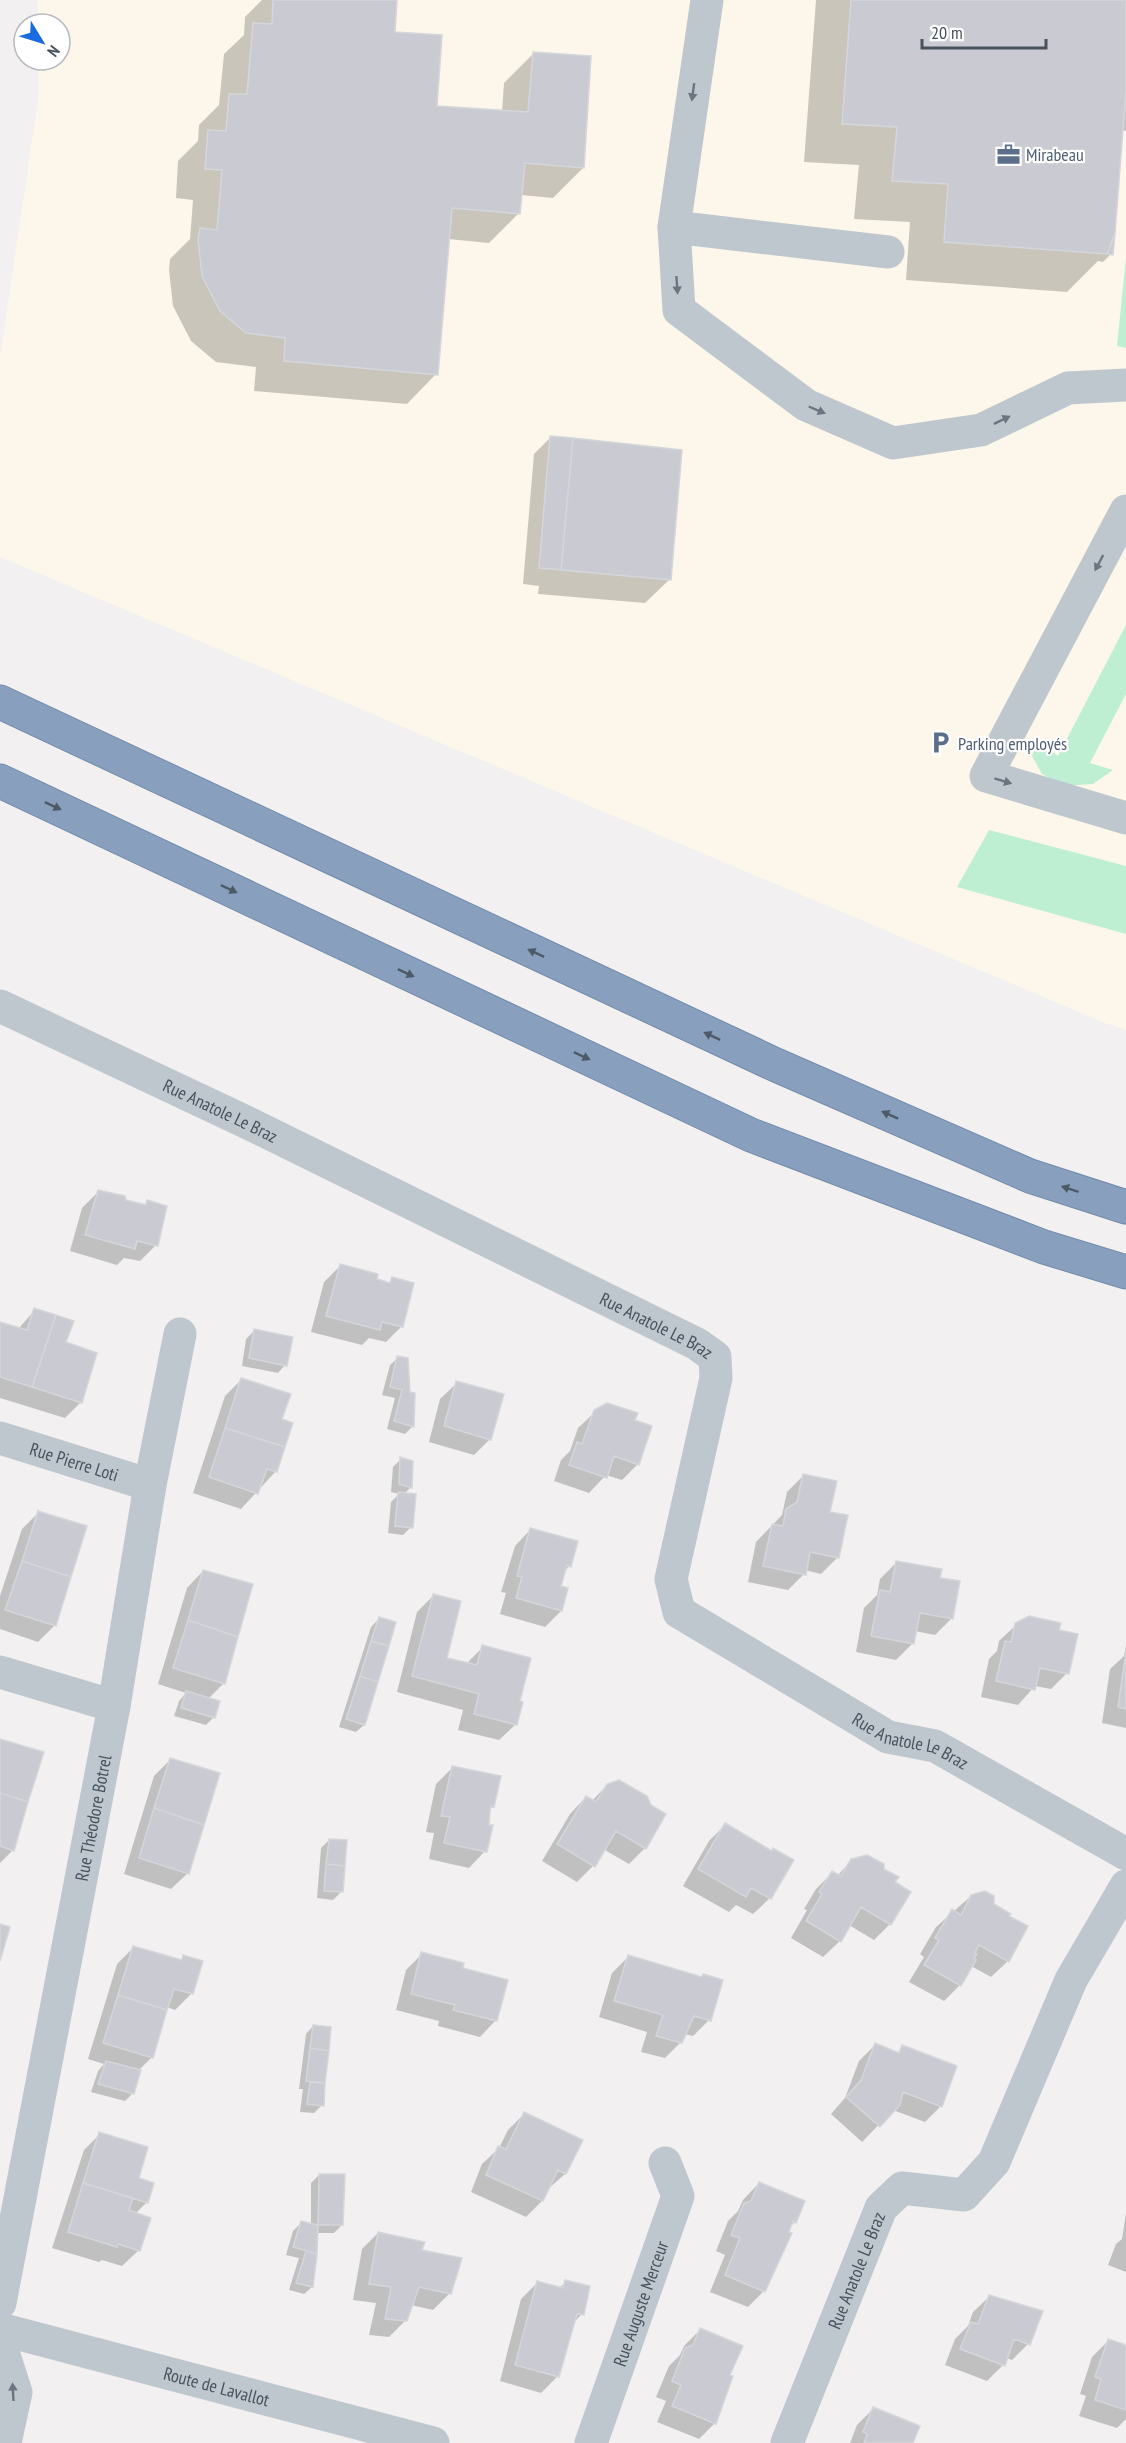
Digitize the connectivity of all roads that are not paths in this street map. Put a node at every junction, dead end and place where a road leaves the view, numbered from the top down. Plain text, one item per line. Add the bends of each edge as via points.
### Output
1 (707, 0) edge
2 (674, 227) junction
3 (888, 252) dead end
4 (1126, 385) edge
5 (1126, 511) edge
6 (0, 702) edge
7 (0, 781) edge
8 (1126, 818) edge
9 (0, 1006) edge
10 (1126, 1207) edge
11 (1126, 1272) edge
12 (180, 1334) dead end
13 (0, 1438) edge
14 (150, 1485) junction
15 (0, 1672) edge
16 (114, 1706) junction
17 (1126, 1854) edge
18 (1126, 1886) edge
19 (665, 2163) dead end
20 (0, 2303) edge
21 (0, 2329) edge
22 (0, 2343) edge
23 (5, 2443) edge
24 (432, 2443) edge
25 (591, 2443) edge
26 (787, 2443) edge

1 -> 2 street
2 - 3 street
2 -> 4 street via 679,310 806,405 893,443 981,430 1068,388
5 -> 8 street via 986,776
10 -> 6 highway via 1030,1176 776,1065
7 -> 11 highway via 751,1135 1044,1247
9 - 17 street, Rue Anatole Le Braz via 289,1143 697,1344 715,1357 716,1378 671,1579 679,1612 888,1737 935,1746
12 - 14 street, Rue Théodore Botrel
13 - 14 street, Rue Pierre Loti
14 - 16 street, Rue Théodore Botrel
15 - 16 street
16 - 20 street, Rue Théodore Botrel
18 - 26 street, Rue Anatole Le Braz via 1071,1980 994,2162 964,2195 902,2188 881,2208
19 - 25 street, Rue Auguste Merceur via 678,2196
21 - 24 street, Route de Lavallot
23 -> 22 street via 16,2392

